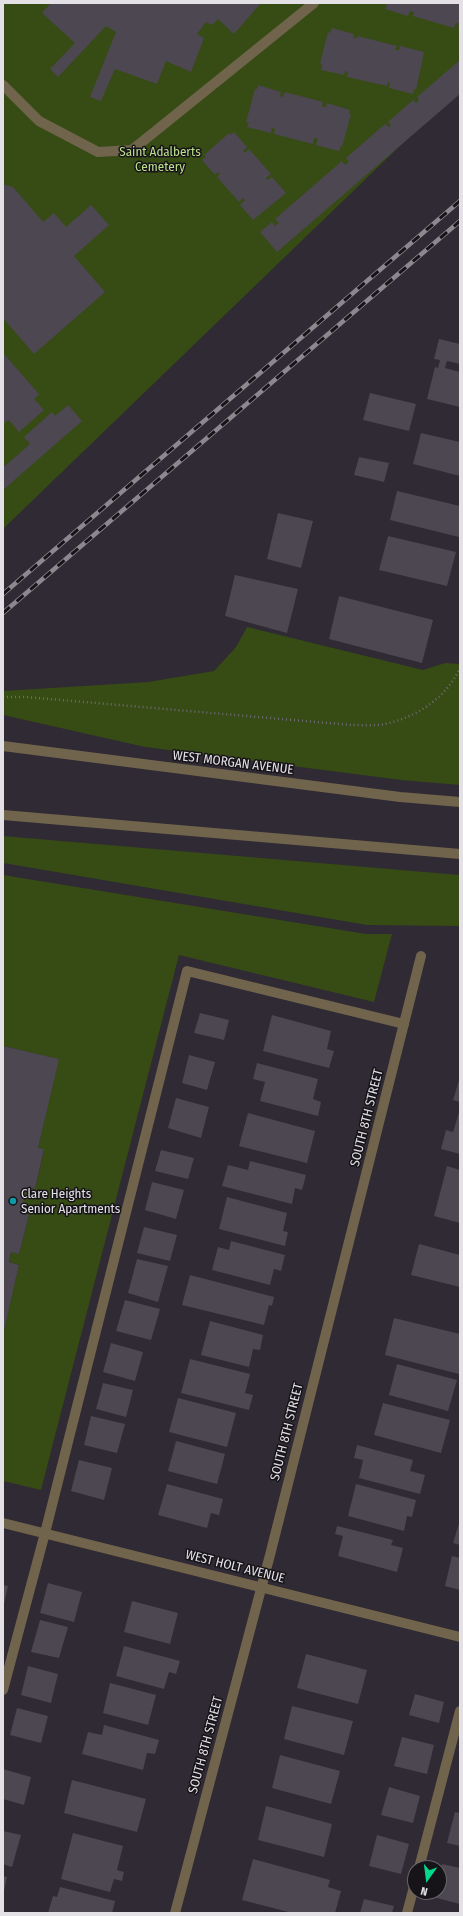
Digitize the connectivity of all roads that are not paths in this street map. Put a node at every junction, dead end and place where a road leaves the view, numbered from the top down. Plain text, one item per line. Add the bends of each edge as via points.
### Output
1 (314, 3) edge
2 (3, 85) edge
3 (3, 746) edge
4 (460, 802) edge
5 (3, 815) edge
6 (460, 854) edge
7 (421, 956) dead end
8 (404, 1024) junction
9 (3, 1523) edge
10 (44, 1533) junction
11 (261, 1587) junction
12 (460, 1637) edge
13 (3, 1690) edge
14 (460, 1711) edge
15 (421, 1860) edge
16 (410, 1900) edge
17 (175, 1913) edge
18 (407, 1913) edge

1 - 2 street via 132,150 98,152 39,121
3 - 4 street, WEST MORGAN AVENUE via 400,797
5 - 6 street
7 - 8 street, SOUTH 8TH STREET
8 - 10 street via 187,971
8 - 11 street, SOUTH 8TH STREET
9 - 10 street, WEST HOLT AVENUE
10 - 11 street, WEST HOLT AVENUE
10 - 13 street
11 - 12 street, WEST HOLT AVENUE
11 - 17 street, SOUTH 8TH STREET
14 - 15 street
16 - 18 street

